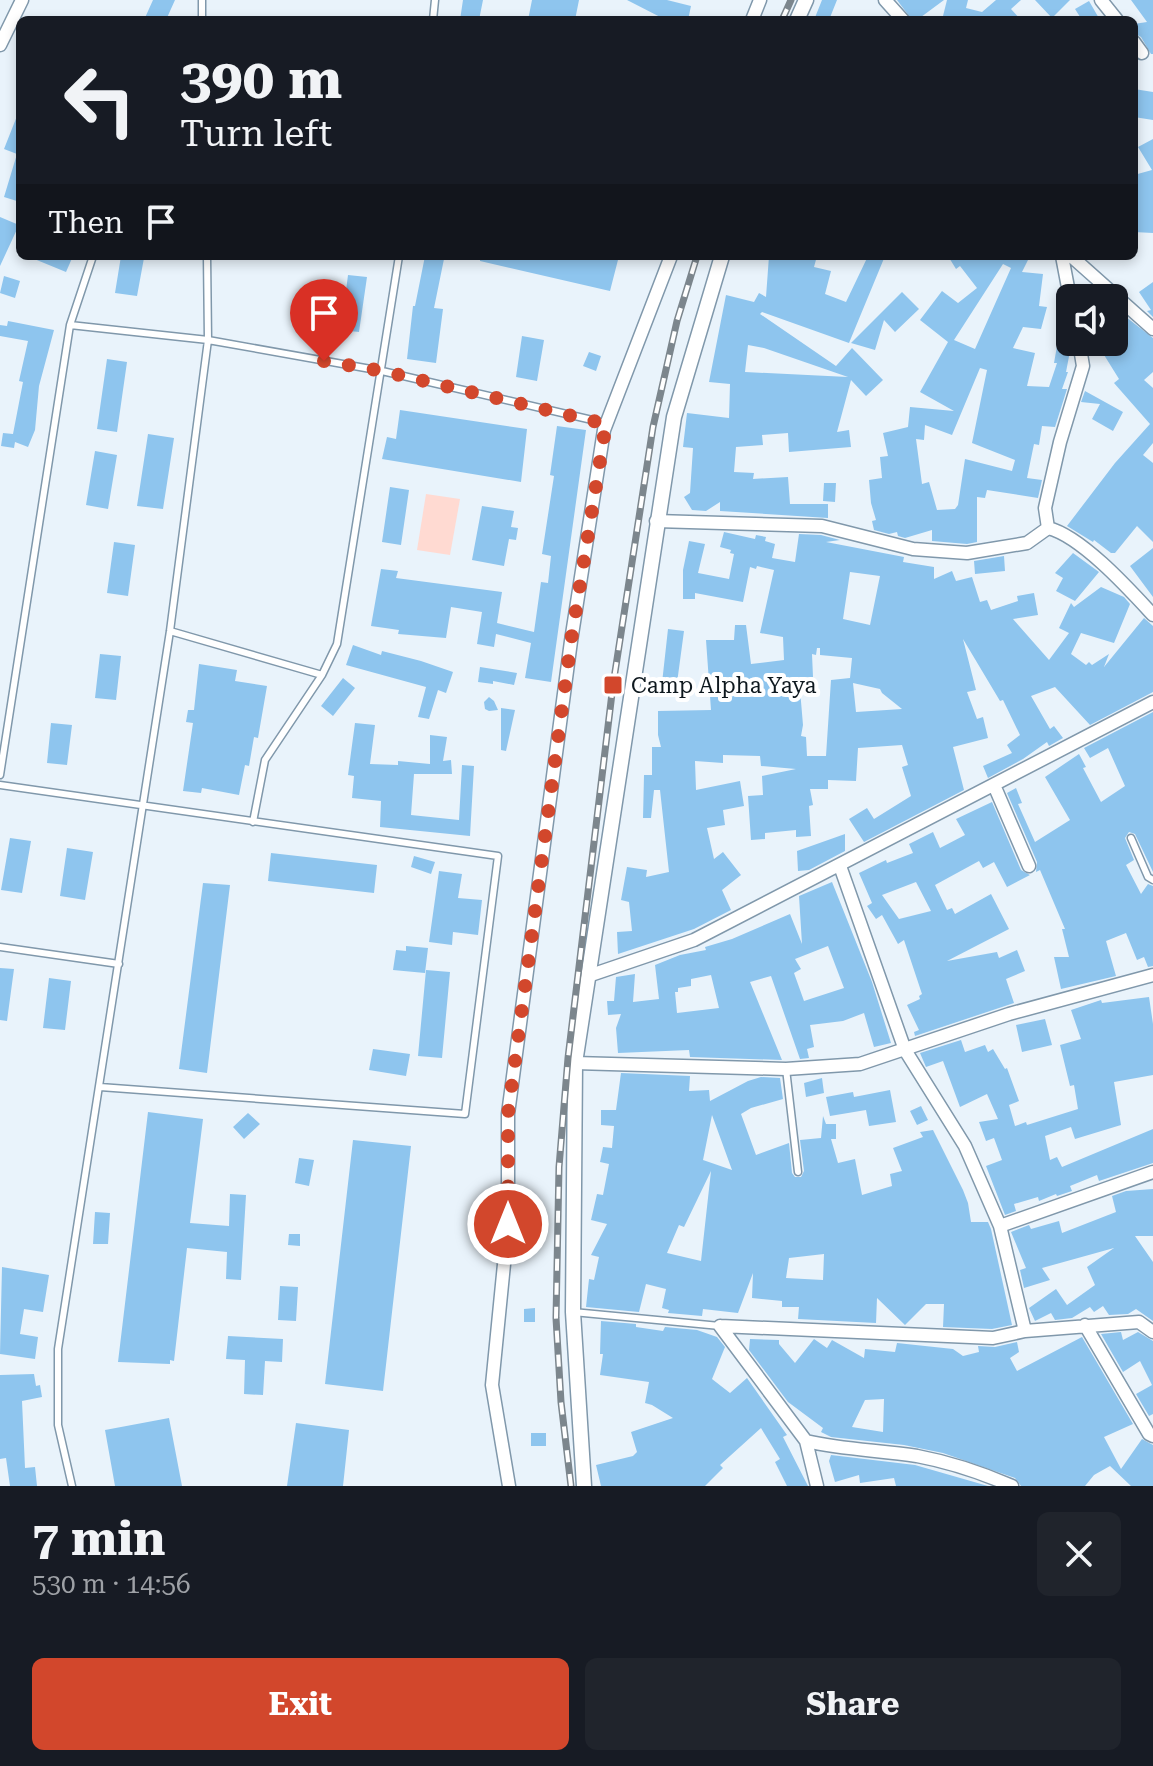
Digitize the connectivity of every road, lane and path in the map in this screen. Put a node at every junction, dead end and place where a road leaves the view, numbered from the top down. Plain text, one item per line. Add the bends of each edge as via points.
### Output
1 (22, 0) edge
2 (885, 0) edge
3 (1101, 0) edge
4 (899, 16) edge
5 (1114, 16) edge
6 (0, 45) edge
7 (92, 260) edge
8 (207, 260) edge
9 (398, 260) edge
10 (669, 260) edge
11 (721, 260) edge
12 (1063, 260) edge
13 (1075, 260) edge
14 (1067, 284) edge
15 (70, 325) junction
16 (1153, 329) edge
17 (208, 340) junction
18 (1081, 356) edge
19 (382, 371) junction
20 (606, 424) junction
21 (656, 521) junction
22 (1048, 528) junction
23 (1153, 615) edge
24 (170, 631) junction
25 (322, 675) junction
26 (1153, 702) edge
27 (0, 775) edge
28 (0, 785) edge
29 (994, 785) junction
30 (144, 806) junction
31 (253, 822) junction
32 (1131, 838) dead end
33 (840, 866) junction
34 (1029, 866) dead end
35 (1153, 880) edge
36 (0, 947) edge
37 (119, 964) junction
38 (1153, 975) edge
39 (588, 976) junction
40 (905, 1050) junction
41 (575, 1063) junction
42 (786, 1069) junction
43 (100, 1087) junction
44 (798, 1172) dead end
45 (1153, 1172) edge
46 (1000, 1226) junction
47 (573, 1312) junction
48 (1085, 1325) junction
49 (720, 1326) junction
50 (1025, 1331) junction
51 (1153, 1332) edge
52 (1152, 1435) edge
53 (806, 1441) junction
54 (72, 1486) edge
55 (509, 1486) edge
56 (584, 1486) edge
57 (817, 1486) edge
58 (1012, 1486) edge

1 - 6 street
2 - 4 street
3 - 5 street
7 - 15 lane
8 - 17 lane
9 - 19 lane
10 - 20 street
11 - 21 street via 674,417
12 - 14 street
13 - 16 street
15 - 17 lane
15 - 27 lane
17 - 19 lane
17 - 24 lane
18 - 22 street via 1045,508
19 - 20 lane
19 - 25 lane via 337,644
20 - 55 street via 571,641 508,1114 508,1224 492,1385
21 - 22 street via 822,526 913,549 967,553 1027,543
21 - 39 street
22 - 23 street via 1062,532 1120,580
24 - 25 lane
24 - 30 lane
25 - 31 lane via 265,760
26 - 29 street
28 - 30 lane
29 - 33 street
29 - 34 street
30 - 31 lane
30 - 37 lane
31 - 43 lane via 498,856 465,1114
32 - 35 lane
33 - 39 street via 694,940
33 - 40 street
36 - 37 lane
37 - 43 lane
38 - 40 street via 1009,1014
39 - 41 street
40 - 42 street via 860,1064
40 - 46 street via 965,1146
41 - 42 street
41 - 47 street
42 - 44 lane
43 - 54 lane via 58,1349 58,1425
45 - 46 street
46 - 50 street
47 - 49 lane
47 - 56 street
48 - 50 street
48 - 51 street via 1139,1322
48 - 52 street
49 - 50 street via 993,1338
49 - 53 street
53 - 57 street
53 - 58 street via 917,1456

